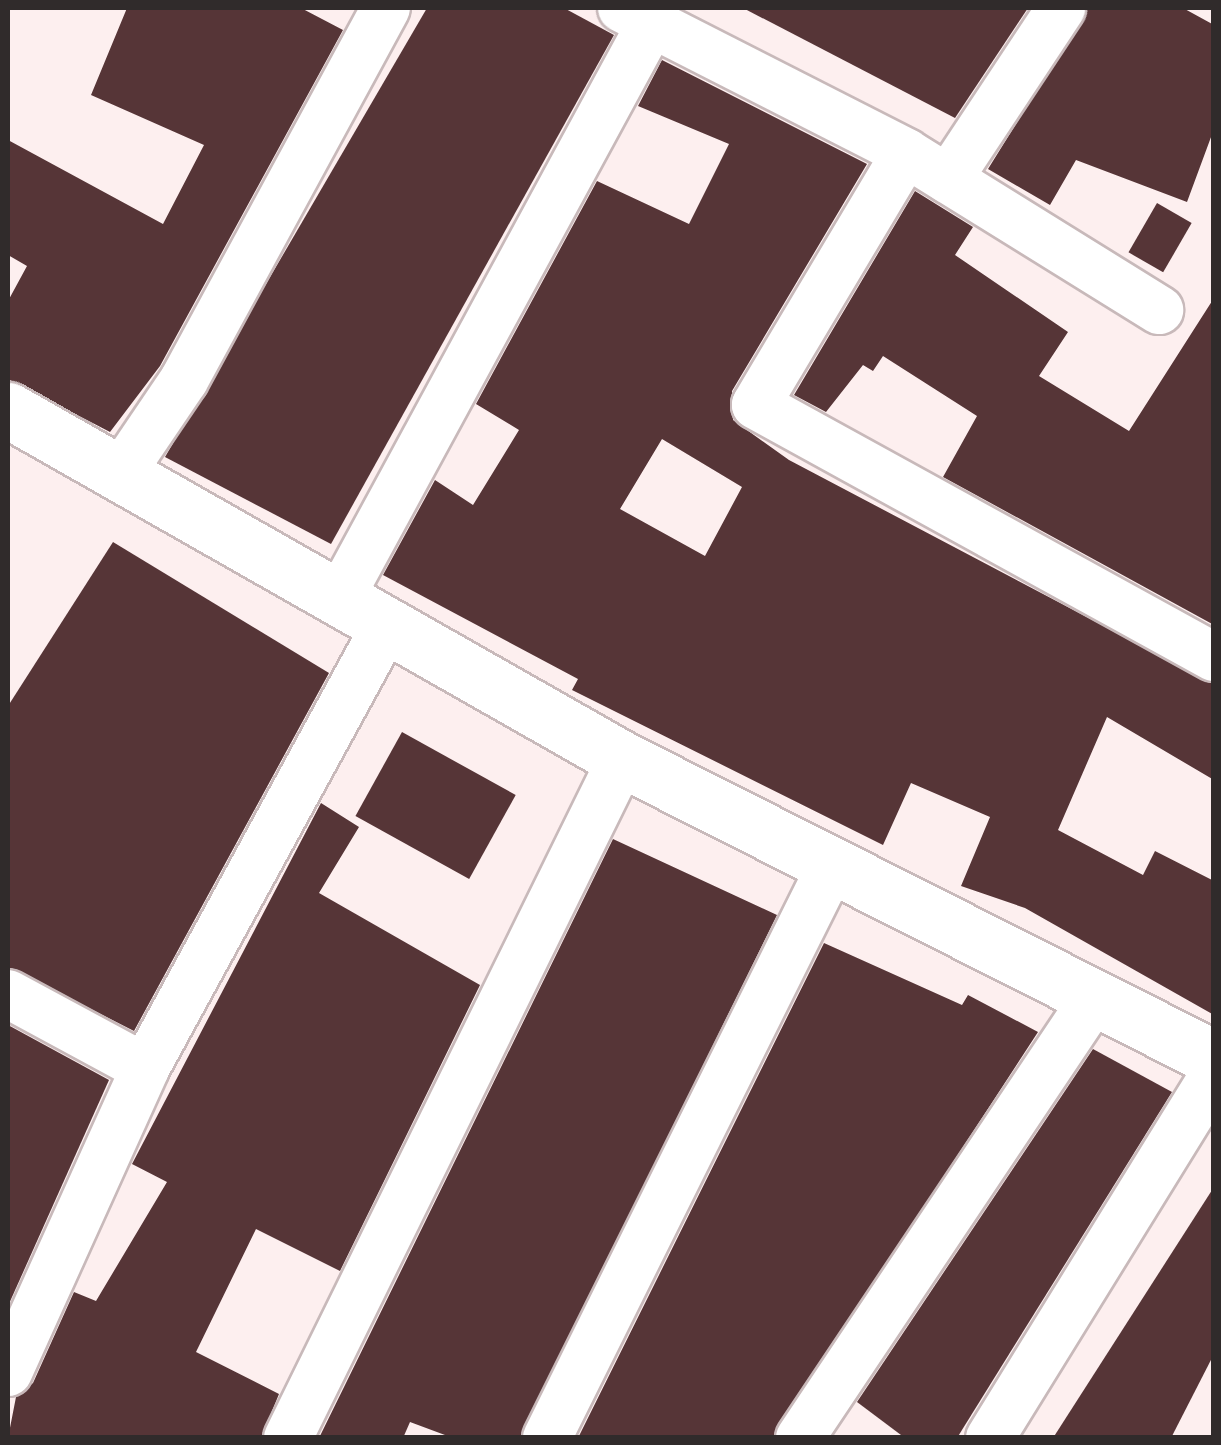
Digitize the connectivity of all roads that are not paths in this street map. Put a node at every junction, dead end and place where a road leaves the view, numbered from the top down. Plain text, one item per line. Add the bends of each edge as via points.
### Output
1 (386, 8) edge
2 (1061, 8) edge
3 (637, 15) edge
4 (906, 153) junction
5 (948, 178) junction
6 (1159, 310) dead end
7 (8, 410) edge
8 (122, 473) junction
9 (339, 599) junction
10 (386, 626) junction
11 (1214, 658) edge
12 (622, 759) junction
13 (832, 864) junction
14 (8, 994) edge
15 (1095, 997) junction
16 (1214, 1058) edge
17 (145, 1068) junction
18 (1214, 1076) edge
19 (26, 1282) edge
20 (8, 1372) edge
21 (288, 1438) edge
22 (547, 1438) edge
23 (800, 1438) edge
24 (990, 1438) edge

1 - 8 street via 184,380
2 - 5 street
3 - 4 street
3 - 9 street
4 - 5 street
4 - 11 street via 756,406
5 - 6 street
7 - 8 street
8 - 9 street
9 - 10 street
10 - 12 street
10 - 17 street
12 - 13 street
12 - 21 street
13 - 15 street
13 - 22 street
14 - 17 street
15 - 16 street
15 - 23 street
17 - 19 street
18 - 24 street
19 - 20 street

